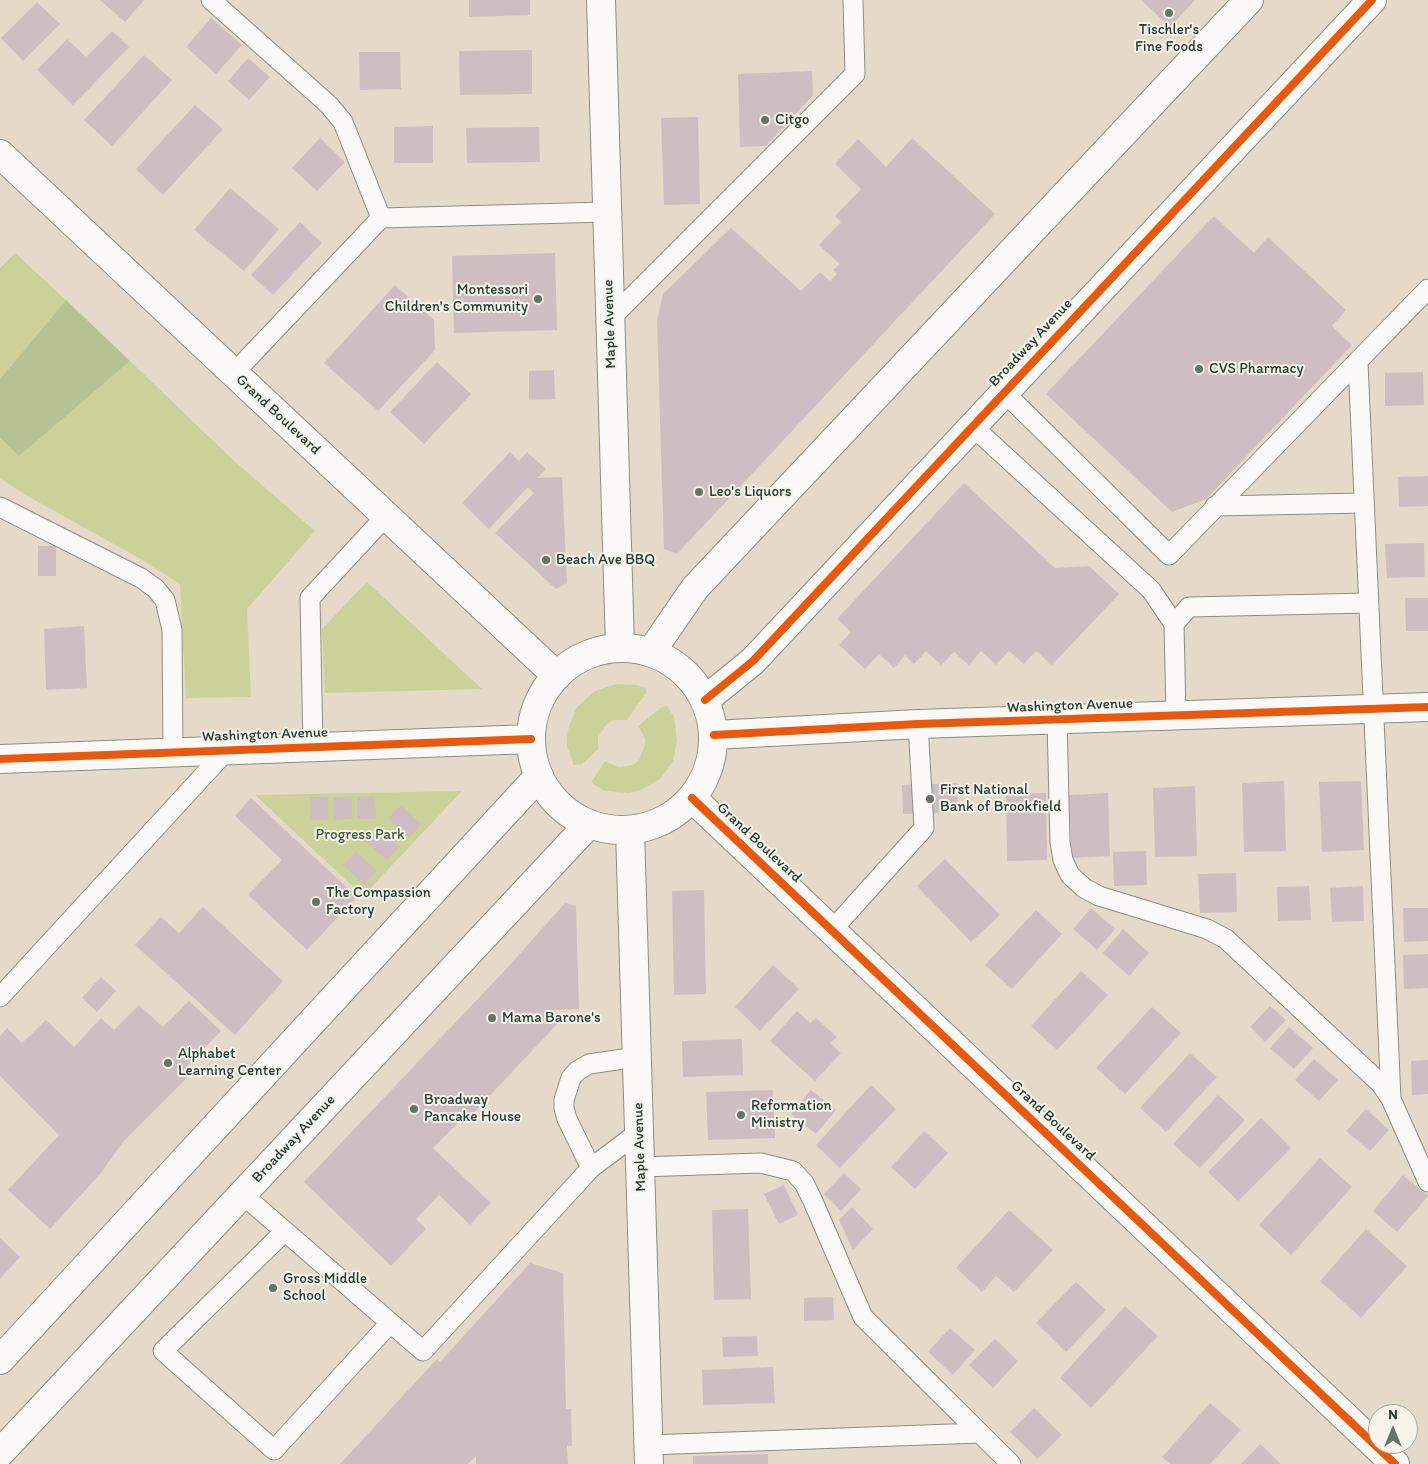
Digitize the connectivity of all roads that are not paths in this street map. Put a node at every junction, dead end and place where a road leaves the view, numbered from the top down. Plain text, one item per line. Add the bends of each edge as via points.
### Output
1 (211, 0) edge
2 (601, 0) edge
3 (853, 0) edge
4 (1249, 0) edge
5 (1372, 0) edge
6 (0, 154) edge
7 (607, 212) junction
8 (381, 218) junction
9 (1428, 289) edge
10 (610, 318) junction
11 (1358, 363) junction
12 (234, 373) junction
13 (1004, 392) junction
14 (972, 426) junction
15 (1364, 503) junction
16 (1215, 506) junction
17 (1, 509) edge
18 (386, 516) junction
19 (1369, 603) junction
20 (1174, 624) junction
21 (620, 648) junction
22 (651, 652) junction
23 (557, 676) junction
24 (705, 700) junction
25 (1428, 707) edge
26 (1374, 709) junction
27 (1176, 716) junction
28 (1058, 720) junction
29 (918, 724) junction
30 (714, 735) junction
31 (531, 739) junction
32 (313, 747) junction
33 (227, 750) junction
34 (173, 752) junction
35 (0, 759) edge
36 (538, 776) junction
37 (692, 798) junction
38 (589, 824) junction
39 (630, 830) junction
40 (832, 930) junction
41 (0, 996) edge
42 (637, 1057) junction
43 (1391, 1099) junction
44 (639, 1132) junction
45 (640, 1167) junction
46 (592, 1168) junction
47 (1428, 1182) edge
48 (242, 1194) junction
49 (285, 1231) junction
50 (390, 1323) junction
51 (0, 1360) edge
52 (979, 1432) junction
53 (0, 1453) edge
54 (648, 1454) edge
55 (1011, 1464) edge
56 (1395, 1464) edge

1 - 8 lane via 334,110 343,122
2 - 7 street, Maple Avenue
3 - 10 lane via 855,74
4 - 22 street via 695,588
5 - 13 street, Broadway Avenue
6 - 12 street, Grand Boulevard
7 - 8 lane
7 - 10 street, Maple Avenue
8 - 12 lane
9 - 11 lane
10 - 21 street, Maple Avenue
11 - 15 lane
11 - 16 lane
12 - 18 street, Grand Boulevard
13 - 14 street, Broadway Avenue
13 - 16 lane via 1169,555
14 - 20 lane via 1151,590
14 - 24 street, Broadway Avenue via 753,661
15 - 16 lane
15 - 19 lane
17 - 34 lane via 141,578 165,600 172,630
18 - 23 street, Grand Boulevard
18 - 32 lane via 310,598
19 - 20 lane via 1189,607
19 - 26 lane
20 - 27 lane
21 - 22 street
21 - 23 street via 575,661
22 - 24 street via 692,680
23 - 31 street via 543,694 534,716
24 - 30 street
25 - 26 street, Washington Avenue
26 - 27 street, Washington Avenue
26 - 43 lane
27 - 28 street, Washington Avenue
28 - 29 street, Washington Avenue
28 - 43 lane via 1060,842 1070,875 1099,896 1207,929 1226,939 1381,1084
29 - 30 street, Washington Avenue
29 - 40 lane via 924,828
30 - 37 street via 710,765
31 - 32 street, Washington Avenue
31 - 36 street
32 - 33 street, Washington Avenue
33 - 34 street, Washington Avenue
33 - 41 lane
34 - 35 street, Washington Avenue
36 - 38 street via 550,796 568,813
36 - 51 street
37 - 39 street via 654,826
37 - 40 street, Grand Boulevard
38 - 39 street via 609,830
38 - 48 street, Broadway Avenue
39 - 42 street, Maple Avenue
40 - 56 street, Grand Boulevard
42 - 44 street, Maple Avenue
42 - 46 lane via 588,1064 571,1078 564,1108
43 - 47 lane
44 - 45 street, Maple Avenue
44 - 46 lane
45 - 52 lane via 760,1163 793,1171 812,1199 863,1317
45 - 54 street, Maple Avenue
46 - 50 lane via 423,1351
48 - 49 lane
48 - 53 street, Broadway Avenue
49 - 50 lane
49 - 50 lane via 163,1351 274,1450
52 - 54 lane
52 - 55 lane

